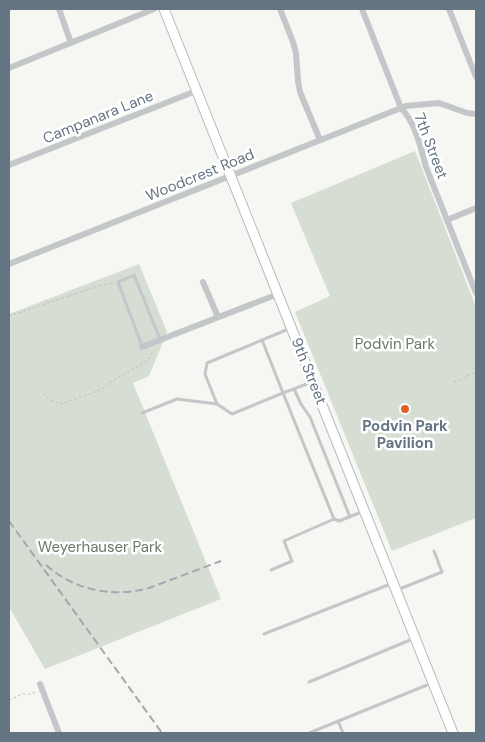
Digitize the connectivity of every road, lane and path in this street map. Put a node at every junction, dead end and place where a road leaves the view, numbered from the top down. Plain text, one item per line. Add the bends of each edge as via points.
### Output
1 (59, 9) edge
2 (154, 9) edge
3 (164, 9) edge
4 (280, 9) edge
5 (362, 9) edge
6 (450, 9) edge
7 (71, 43) junction
8 (9, 68) edge
9 (476, 77) edge
10 (196, 91) junction
11 (401, 108) junction
12 (476, 114) edge
13 (320, 140) junction
14 (9, 166) edge
15 (232, 177) junction
16 (476, 208) edge
17 (447, 220) junction
18 (9, 264) edge
19 (118, 282) junction
20 (203, 282) dead end
21 (476, 293) edge
22 (278, 294) junction
23 (9, 316) edge
24 (218, 317) junction
25 (292, 328) junction
26 (262, 340) junction
27 (158, 341) junction
28 (142, 347) joint
29 (476, 372) edge
30 (313, 382) junction
31 (454, 382) dead end
32 (294, 389) junction
33 (283, 393) junction
34 (44, 394) dead end
35 (217, 404) junction
36 (142, 413) dead end
37 (365, 511) junction
38 (350, 517) junction
39 (334, 519) junction
40 (434, 551) dead end
41 (272, 570) dead end
42 (395, 587) junction
43 (264, 634) dead end
44 (415, 638) junction
45 (309, 682) dead end
46 (433, 682) junction
47 (40, 684) dead end
48 (36, 691) dead end
49 (9, 700) edge
50 (338, 721) junction
51 (59, 733) edge
52 (309, 733) edge
53 (343, 733) edge
54 (453, 733) edge

1 - 7 street
2 - 7 street
3 - 10 street, 9th Street
4 - 13 street via 296,53 300,92
5 - 11 street, 7th Street
6 - 9 street
7 - 8 street
10 - 14 street, Campanara Lane
10 - 15 street, 9th Street
11 - 12 street, Woodcrest Road via 439,103
11 - 13 street, Woodcrest Road
11 - 17 street, 7th Street via 408,115
13 - 15 street, Woodcrest Road
15 - 18 street, Woodcrest Road
15 - 22 street, 9th Street
16 - 17 street
17 - 21 street, 7th Street
19 - 23 path
19 - 27 lane via 134,274
19 - 28 lane
20 - 24 street
22 - 24 street
22 - 25 street, 9th Street
24 - 27 street
25 - 26 lane
25 - 30 street, 9th Street
26 - 33 lane
26 - 35 lane via 207,363 205,374
27 - 28 street
27 - 34 path via 151,356 142,364 90,394 61,404
29 - 31 path
30 - 32 lane
30 - 37 street, 9th Street
32 - 33 lane
32 - 38 lane via 310,417
33 - 35 lane via 232,414
33 - 39 lane
35 - 36 lane via 177,399
37 - 38 lane
37 - 42 street, 9th Street
38 - 39 lane via 340,521
39 - 41 lane via 284,541 292,561
40 - 42 lane via 442,572
42 - 43 lane
42 - 44 street, 9th Street
44 - 45 lane
44 - 46 street, 9th Street
46 - 50 lane
46 - 54 street, 9th Street
47 - 51 street
48 - 49 path
50 - 52 lane
50 - 53 lane

